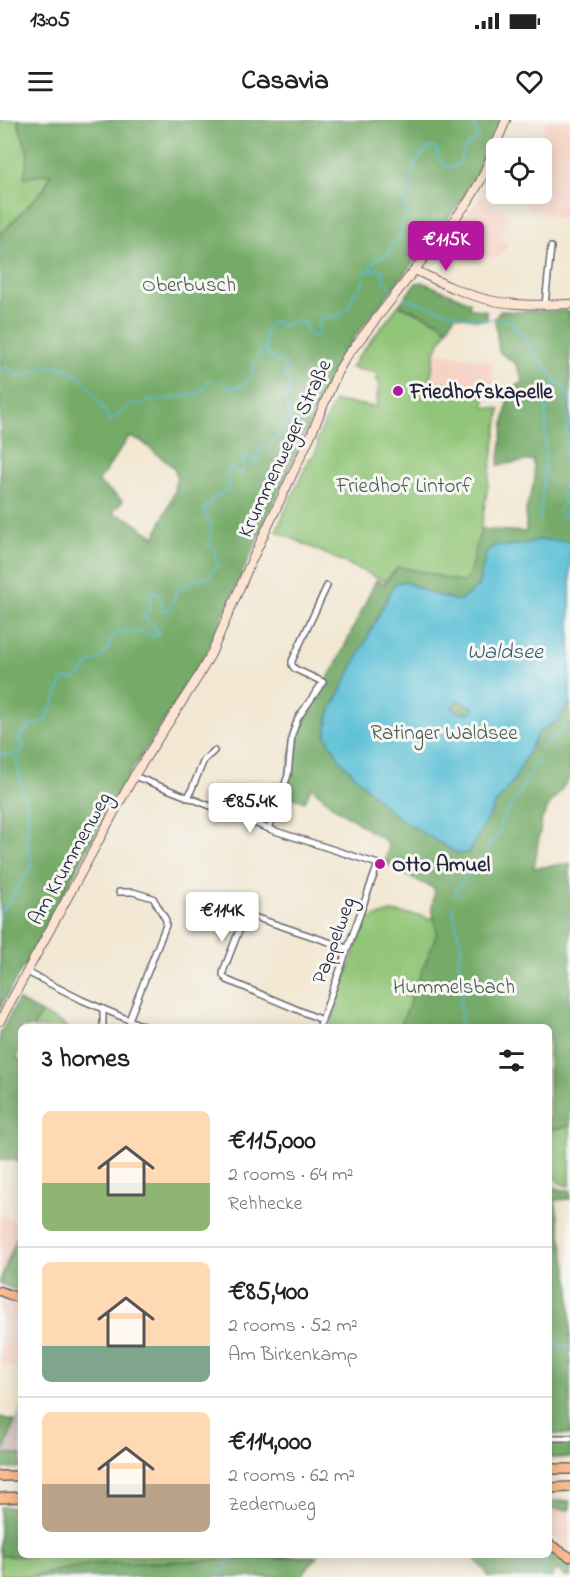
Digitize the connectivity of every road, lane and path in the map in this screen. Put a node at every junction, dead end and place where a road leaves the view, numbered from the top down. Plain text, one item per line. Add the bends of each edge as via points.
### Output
1 (506, 120) edge
2 (551, 247) dead end
3 (414, 270) junction
4 (570, 304) edge
5 (545, 305) junction
6 (327, 586) dead end
7 (214, 751) dead end
8 (134, 776) junction
9 (188, 798) junction
10 (269, 829) junction
11 (119, 892) dead end
12 (347, 948) junction
13 (27, 972) junction
14 (103, 1009) junction
15 (129, 1020) junction
16 (322, 1020) junction
17 (0, 1021) edge
18 (103, 1024) edge
19 (138, 1024) edge
20 (321, 1024) edge
21 (0, 1291) edge
22 (18, 1298) edge
23 (552, 1438) edge
24 (570, 1438) edge
25 (570, 1468) edge
26 (552, 1469) edge
27 (0, 1476) edge
28 (18, 1476) edge
29 (570, 1487) edge
30 (552, 1488) edge
31 (18, 1497) edge
32 (0, 1498) edge
33 (552, 1546) edge
34 (570, 1557) edge

1 - 3 main road, Krummenweger Straße via 476,190
2 - 5 street
3 - 5 main road via 469,295
3 - 8 main road, Krummenweger Straße via 338,371 211,654
4 - 5 main road
6 - 10 street via 291,661 295,669 323,682 298,717 288,776
7 - 9 street via 204,760
8 - 9 street
8 - 13 main road, Am Krummenweg
9 - 10 street
10 - 12 street, Pappelweg via 378,864
11 - 15 street via 153,898 166,920
12 - 16 street, Pappelweg
12 - 16 street via 251,916 242,923 224,969 227,980
13 - 14 street
13 - 17 main road, Am Krummenweg
14 - 15 street
14 - 18 street
15 - 19 street
16 - 20 street, Pappelweg
21 - 22 main road
23 - 24 street
25 - 26 highway
27 - 28 highway
29 - 30 highway
31 - 32 highway
33 - 34 main road

